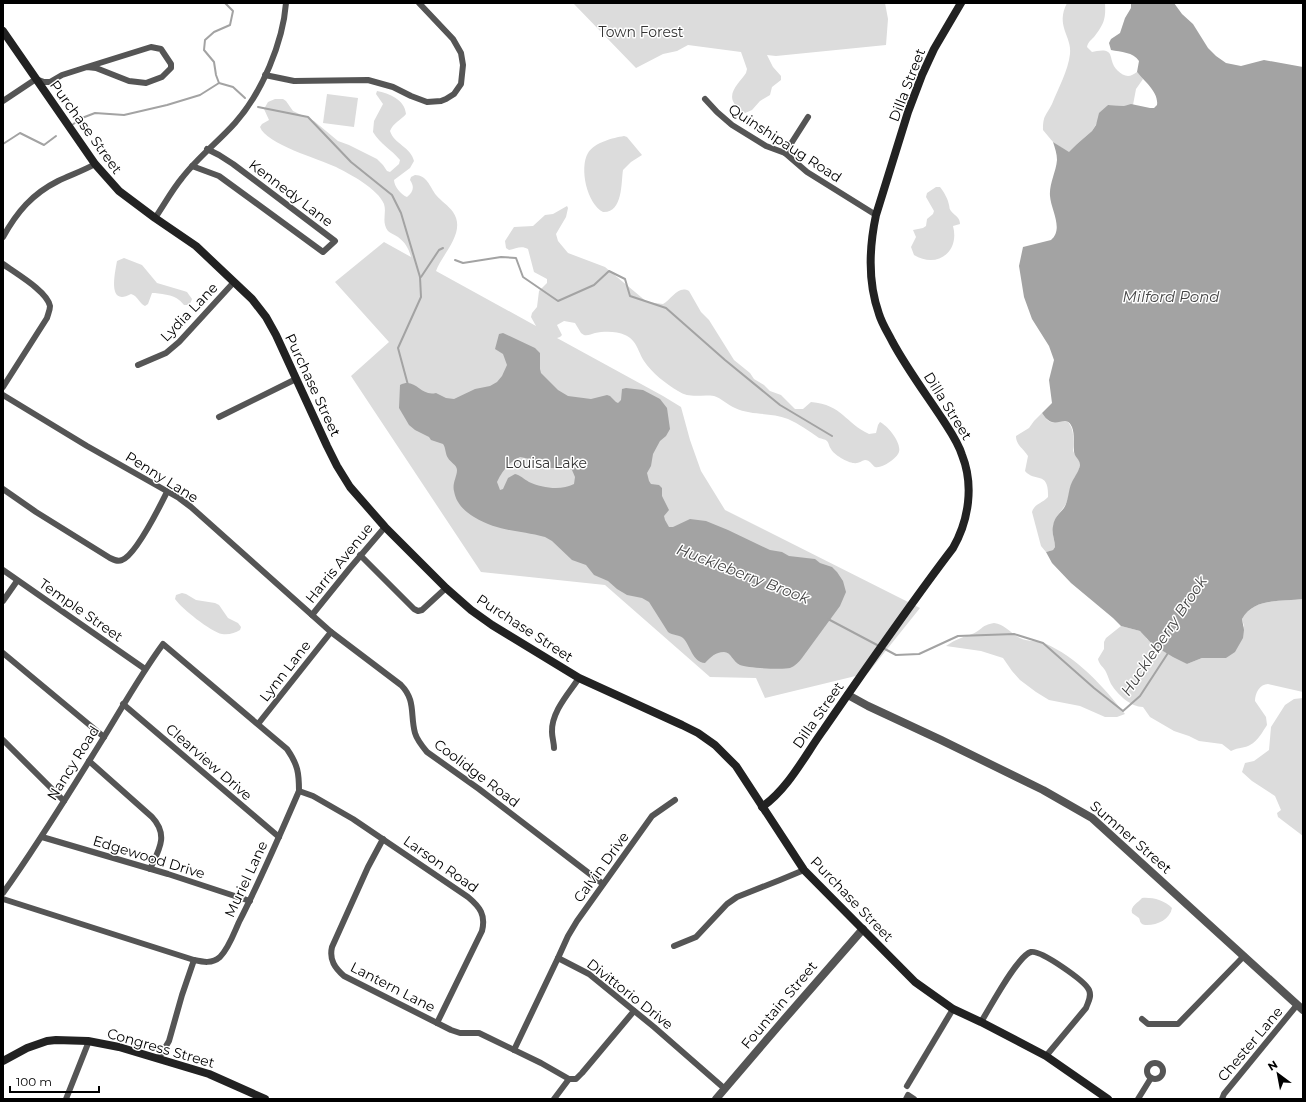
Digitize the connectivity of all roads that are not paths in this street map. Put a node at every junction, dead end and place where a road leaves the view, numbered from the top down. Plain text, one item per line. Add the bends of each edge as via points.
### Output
1 (286, 3) edge
2 (418, 3) edge
3 (961, 3) edge
4 (3, 31) edge
5 (87, 67) junction
6 (265, 75) junction
7 (36, 79) junction
8 (705, 99) dead end
9 (3, 101) edge
10 (808, 117) dead end
11 (207, 149) junction
12 (785, 154) junction
13 (95, 164) junction
14 (192, 166) junction
15 (876, 216) junction
16 (155, 218) junction
17 (3, 237) edge
18 (3, 264) edge
19 (234, 282) junction
20 (138, 365) dead end
21 (296, 379) junction
22 (3, 387) edge
23 (3, 395) edge
24 (219, 417) dead end
25 (3, 489) edge
26 (168, 492) junction
27 (384, 527) junction
28 (360, 555) junction
29 (3, 570) edge
30 (17, 580) junction
31 (446, 588) junction
32 (3, 601) edge
33 (312, 615) junction
34 (331, 632) junction
35 (163, 644) joint
36 (3, 653) edge
37 (145, 669) junction
38 (579, 678) junction
39 (848, 695) junction
40 (123, 704) junction
41 (258, 724) junction
42 (104, 737) junction
43 (3, 740) edge
44 (554, 748) dead end
45 (89, 761) junction
46 (299, 791) junction
47 (675, 800) dead end
48 (64, 801) junction
49 (762, 807) junction
50 (42, 837) junction
51 (279, 837) junction
52 (383, 839) junction
53 (150, 869) junction
54 (804, 870) junction
55 (603, 884) junction
56 (3, 893) edge
57 (3, 900) edge
58 (250, 901) junction
59 (863, 929) junction
60 (674, 946) dead end
61 (1244, 956) junction
62 (558, 958) junction
63 (194, 960) junction
64 (1300, 1008) edge
65 (953, 1009) junction
66 (634, 1011) junction
67 (1142, 1020) dead end
68 (981, 1022) junction
69 (437, 1023) junction
70 (89, 1041) junction
71 (514, 1050) junction
72 (1046, 1056) junction
73 (159, 1058) junction
74 (3, 1061) edge
75 (1151, 1078) dead end
76 (569, 1079) junction
77 (907, 1086) dead end
78 (725, 1089) junction
79 (907, 1097) edge
80 (66, 1099) edge
81 (265, 1099) edge
82 (554, 1099) edge
83 (716, 1099) edge
84 (914, 1099) edge
85 (1108, 1099) edge
86 (1138, 1099) edge
87 (1222, 1099) edge

1 - 6 street via 285,19 278,44
2 - 6 street via 453,39 461,53 461,84 454,94 446,99 427,102 393,87 368,80 294,81
3 - 15 main road, Dilla Street via 922,75
4 - 7 main road, Purchase Street
5 - 5 street via 142,83 162,77 172,64 161,49 151,47
5 - 7 street via 50,82
6 - 11 street via 248,107
7 - 9 street
7 - 13 main road, Purchase Street
8 - 12 street, Quinshipaug Road via 732,125 766,146
10 - 12 street
11 - 14 street
11 - 14 street, Kennedy Lane via 233,164 335,241 323,252 219,176
12 - 15 street, Quinshipaug Road via 807,172
13 - 16 main road, Purchase Street via 118,191
13 - 17 street via 57,181 39,193 21,208
14 - 16 street
15 - 39 main road, Dilla Street via 870,270 879,314 900,355 954,436 962,454 968,480 967,507 958,539
16 - 19 main road, Purchase Street via 196,246
18 - 22 street via 43,294 50,310
19 - 20 street, Lydia Lane via 192,329 166,353
19 - 21 main road, Purchase Street via 266,317
21 - 24 street
21 - 27 main road, Purchase Street via 337,466 350,487
23 - 26 street, Penny Lane
25 - 26 street via 118,561 132,553
26 - 33 street, Penny Lane via 191,507
27 - 28 street, Harris Avenue
27 - 31 main road, Purchase Street
28 - 31 street via 418,611
28 - 33 street, Harris Avenue
29 - 30 street, Temple Street
30 - 32 street
30 - 37 street, Temple Street
31 - 38 main road, Purchase Street via 492,625
33 - 34 street, Coolidge Road
34 - 41 street, Lynn Lane
34 - 55 street, Coolidge Road via 404,688 412,704 415,734 427,752
35 - 37 street, Nancy Road
35 - 41 street, Muriel Lane
36 - 42 street
37 - 40 street, Nancy Road
38 - 44 street via 553,721
38 - 49 main road, Purchase Street via 698,733 715,745 736,766
39 - 49 main road, Dilla Street via 777,795
39 - 61 street, Sumner Street via 1043,790 1092,818
40 - 42 street, Nancy Road
40 - 51 street, Clearview Drive
41 - 46 street, Muriel Lane via 287,749 295,761 299,775
42 - 45 street, Nancy Road
43 - 48 street
45 - 48 street, Nancy Road
45 - 53 street via 152,816 159,826 162,840
46 - 51 street, Muriel Lane
46 - 52 street, Larson Road via 326,803
47 - 55 street, Calvin Drive via 652,816
48 - 50 street, Nancy Road
49 - 54 main road, Purchase Street
50 - 53 street, Edgewood Drive
50 - 56 street, Nancy Road
51 - 58 street, Muriel Lane
52 - 69 street, Larson Road via 468,897 479,906 483,916 482,931
52 - 69 street, Lantern Lane via 333,944 332,960 344,976
53 - 58 street, Edgewood Drive
54 - 59 main road, Purchase Street
54 - 60 street via 737,897 696,937
55 - 62 street, Calvin Drive via 577,921
57 - 63 street, Muriel Lane
58 - 63 street, Muriel Lane via 220,956 206,963
59 - 65 main road, Purchase Street via 915,982
59 - 78 street, Fountain Street
61 - 64 street, Sumner Street
61 - 67 street via 1178,1024 1148,1024
62 - 66 street, Divittorio Drive via 589,974
62 - 71 street
63 - 73 street via 169,1041
64 - 87 street, Chester Lane
65 - 68 main road, Purchase Street
65 - 77 street
66 - 76 street via 582,1073 576,1079
66 - 78 street, Divittorio Drive
68 - 72 main road, Purchase Street
68 - 72 street via 1013,970 1030,952 1036,952 1081,980 1089,990 1090,998 1086,1008
69 - 71 street, Lantern Lane via 460,1034 479,1033
70 - 73 main road, Congress Street
70 - 74 main road, Congress Street via 47,1041 26,1048
70 - 80 street
71 - 76 street, Lantern Lane
72 - 85 main road, Purchase Street
73 - 81 main road, Congress Street via 209,1074
75 - 86 street
76 - 82 street
78 - 83 street, Fountain Street
79 - 84 street

